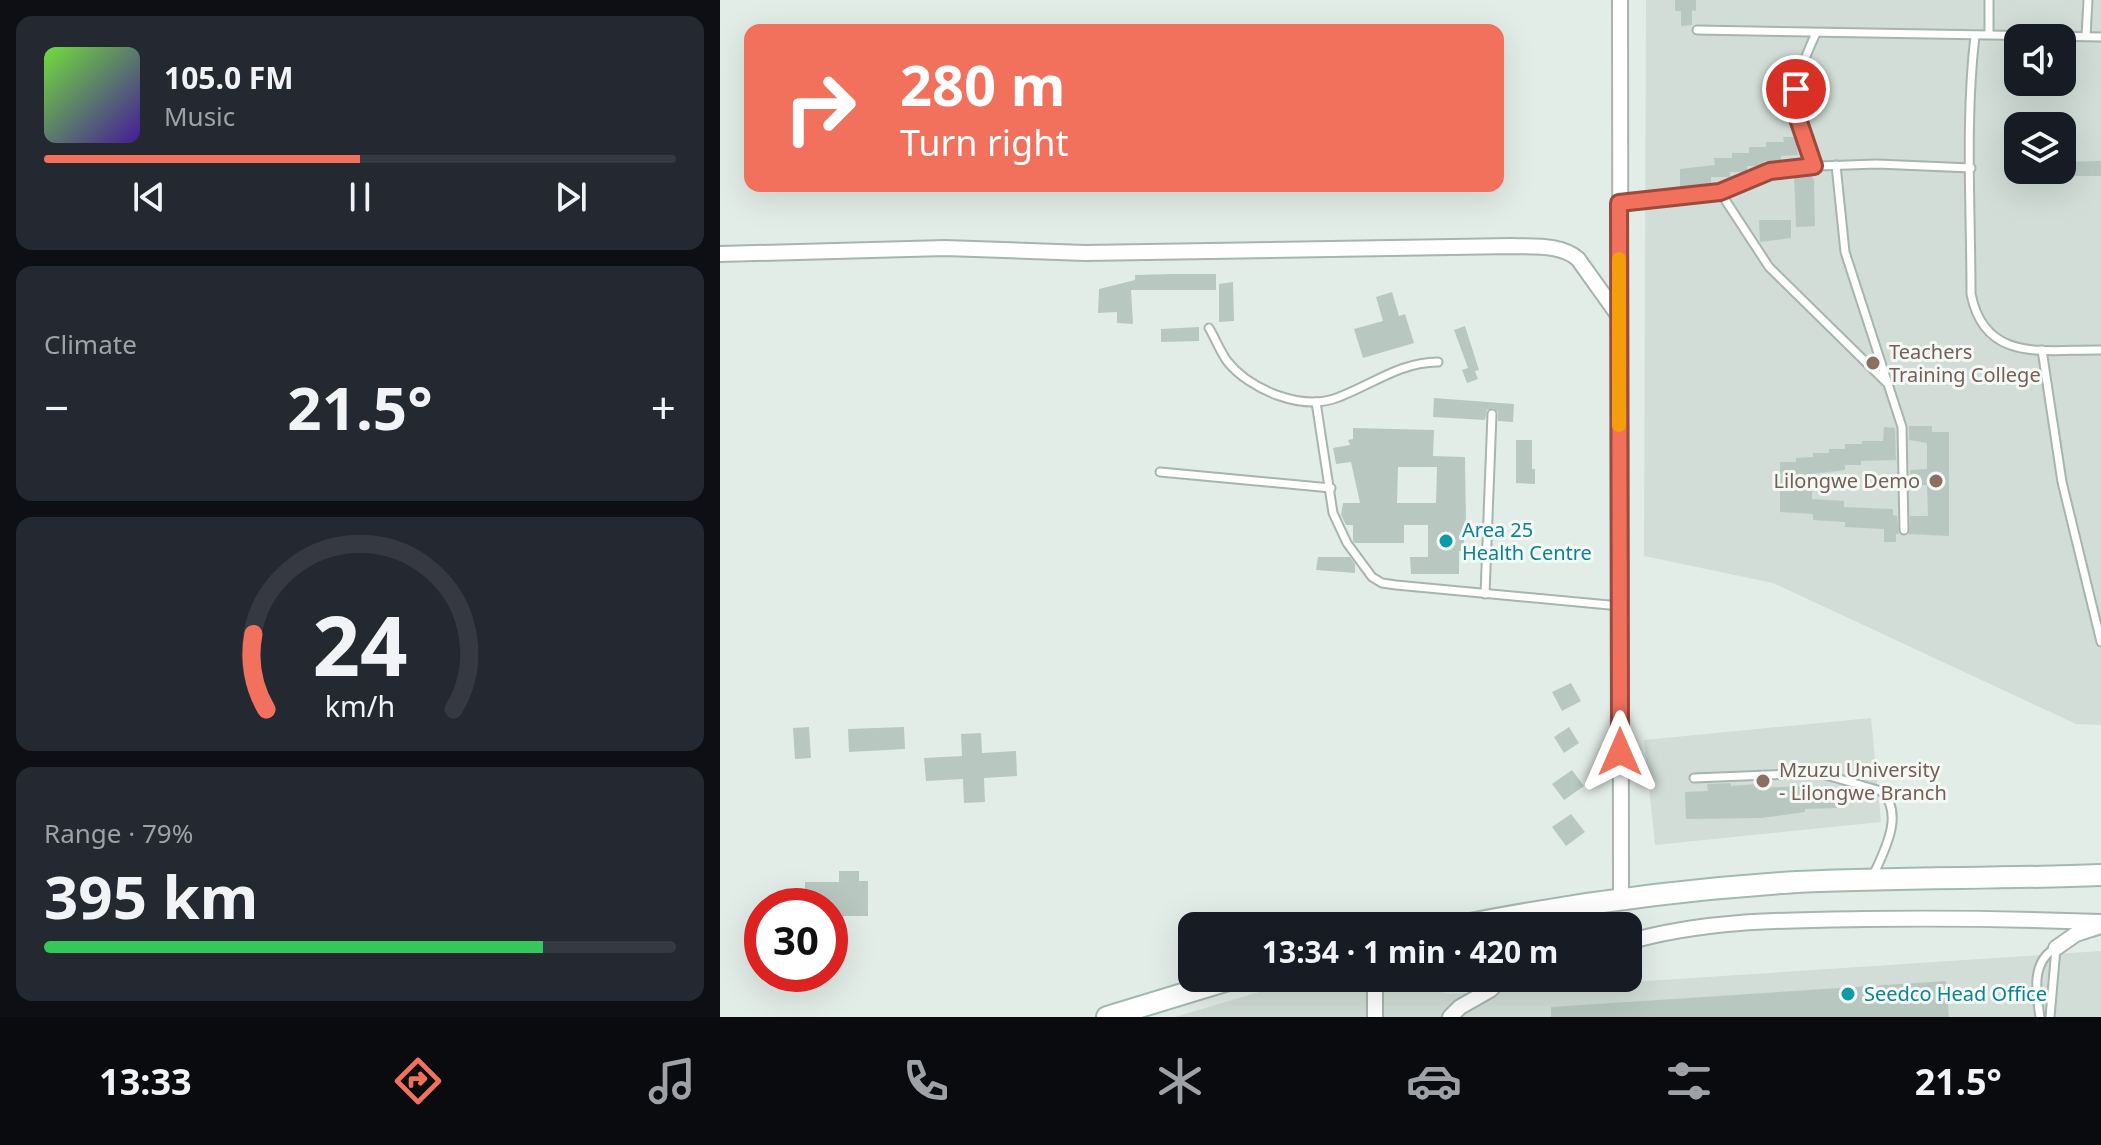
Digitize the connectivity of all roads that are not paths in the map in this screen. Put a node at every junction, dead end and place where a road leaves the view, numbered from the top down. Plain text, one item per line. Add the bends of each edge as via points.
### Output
1 (1620, 0) edge
2 (1989, 0) edge
3 (2088, 0) edge
4 (1697, 30) dead end
5 (1816, 33) junction
6 (1989, 34) junction
7 (1975, 36) junction
8 (2086, 36) junction
9 (2101, 37) edge
10 (1836, 165) junction
11 (1814, 166) junction
12 (1971, 168) junction
13 (1720, 192) junction
14 (1619, 203) junction
15 (720, 254) edge
16 (1618, 315) junction
17 (1209, 328) dead end
18 (2042, 350) junction
19 (2101, 350) edge
20 (1438, 362) dead end
21 (1887, 384) junction
22 (1316, 402) junction
23 (1492, 414) dead end
24 (1160, 472) dead end
25 (1331, 488) junction
26 (1904, 530) dead end
27 (1485, 594) junction
28 (1620, 606) junction
29 (2101, 642) edge
30 (1694, 778) dead end
31 (2101, 875) edge
32 (1871, 880) junction
33 (1621, 899) junction
34 (1561, 912) edge
35 (2101, 924) edge
36 (1642, 939) edge
37 (2056, 948) junction
38 (1189, 992) edge
39 (1375, 992) edge
40 (1486, 992) edge
41 (1107, 1017) edge
42 (1375, 1017) edge
43 (1450, 1017) edge
44 (2040, 1017) edge
45 (2050, 1017) edge

1 - 14 street
2 - 6 lane
3 - 8 lane
4 - 5 lane
5 - 7 lane
5 - 11 lane via 1798,72 1794,107
6 - 7 lane
6 - 8 lane
7 - 12 lane
8 - 9 lane
10 - 11 lane
10 - 12 lane
10 - 21 lane via 1845,252
11 - 13 lane via 1770,171
12 - 18 lane via 1974,310 1999,341
13 - 14 lane
13 - 21 lane via 1769,267
14 - 16 street
15 - 16 street via 945,248 1085,253 1553,248 1578,259
16 - 28 street
17 - 22 lane via 1227,360 1249,381 1280,396
18 - 19 lane
18 - 29 lane via 2062,482
20 - 22 lane via 1404,366 1336,399
21 - 26 lane via 1902,427
22 - 25 lane
23 - 27 lane
24 - 25 lane
25 - 27 lane via 1333,513 1372,577 1382,583
27 - 28 lane
28 - 33 street
30 - 32 lane via 1811,772 1881,791 1890,804 1891,831
31 - 32 main road
32 - 33 main road
33 - 34 main road
35 - 36 street via 1816,919 1712,926
35 - 37 street
37 - 44 lane via 2047,953 2037,974
37 - 45 lane
38 - 41 main road
39 - 42 street
40 - 43 street

